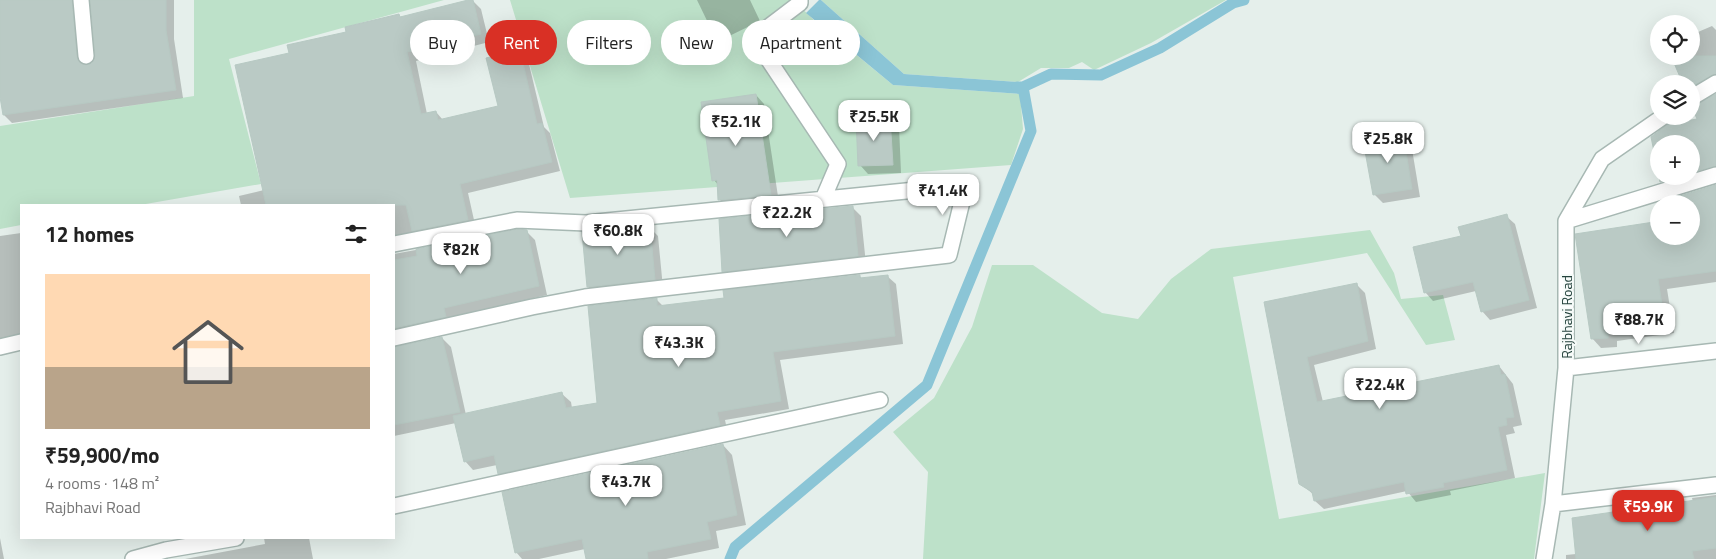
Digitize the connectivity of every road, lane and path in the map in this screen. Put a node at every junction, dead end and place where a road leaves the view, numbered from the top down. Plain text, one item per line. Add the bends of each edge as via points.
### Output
1 (81, 0) edge
2 (800, 0) edge
3 (86, 56) dead end
4 (1716, 83) edge
5 (1700, 93) edge
6 (1651, 125) edge
7 (1716, 176) edge
8 (823, 199) junction
9 (1566, 221) junction
10 (395, 244) edge
11 (395, 338) edge
12 (20, 342) edge
13 (0, 347) edge
14 (1716, 351) edge
15 (1566, 368) junction
16 (880, 400) dead end
17 (1716, 485) edge
18 (1553, 504) junction
19 (395, 506) edge
20 (230, 539) edge
21 (134, 559) edge
22 (1544, 559) edge

1 - 3 street
2 - 8 street via 754,38 838,164
4 - 5 street
6 - 9 street via 1602,159
7 - 9 street
8 - 10 street via 586,223 517,220
8 - 11 street via 966,184 949,255 585,297
9 - 15 street, Rajbhavi Road
12 - 13 street
14 - 15 street
15 - 18 street, Rajbhavi Road
16 - 19 street
17 - 18 street
18 - 22 street, Rajbhavi Road
20 - 21 street

